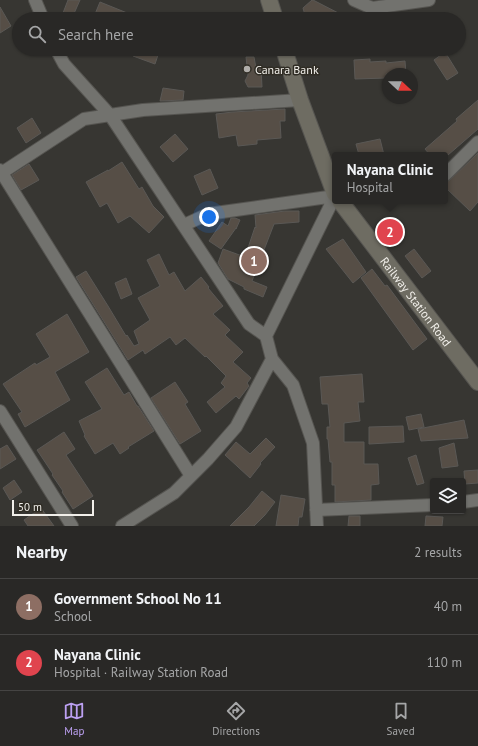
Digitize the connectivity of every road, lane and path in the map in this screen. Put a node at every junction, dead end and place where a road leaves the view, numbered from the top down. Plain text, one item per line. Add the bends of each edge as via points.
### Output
1 (35, 0) edge
2 (270, 0) edge
3 (354, 0) edge
4 (430, 0) edge
5 (40, 12) edge
6 (273, 12) edge
7 (60, 56) edge
8 (286, 56) edge
9 (300, 100) junction
10 (110, 115) junction
11 (478, 142) edge
12 (1, 172) edge
13 (448, 172) edge
14 (332, 177) edge
15 (332, 195) edge
16 (332, 201) edge
17 (342, 204) edge
18 (184, 226) junction
19 (266, 336) junction
20 (272, 359) junction
21 (478, 382) edge
22 (0, 411) edge
23 (191, 476) junction
24 (478, 500) edge
25 (466, 502) edge
26 (430, 505) edge
27 (316, 510) junction
28 (72, 526) edge
29 (122, 526) edge
30 (317, 526) edge

1 - 5 street
2 - 6 main road
3 - 4 street via 372,8
7 - 10 street
8 - 9 main road
9 - 10 street via 143,110
9 - 14 main road
10 - 12 street via 84,119
10 - 18 street
11 - 13 street
12 - 23 street
15 - 18 street via 208,214
16 - 19 street
17 - 21 main road, Railway Station Road
18 - 19 street via 249,324
19 - 20 street
20 - 23 street via 236,427
20 - 27 street via 293,384 313,443
22 - 28 street
23 - 29 street via 174,493
24 - 25 street
26 - 27 street
27 - 30 street

